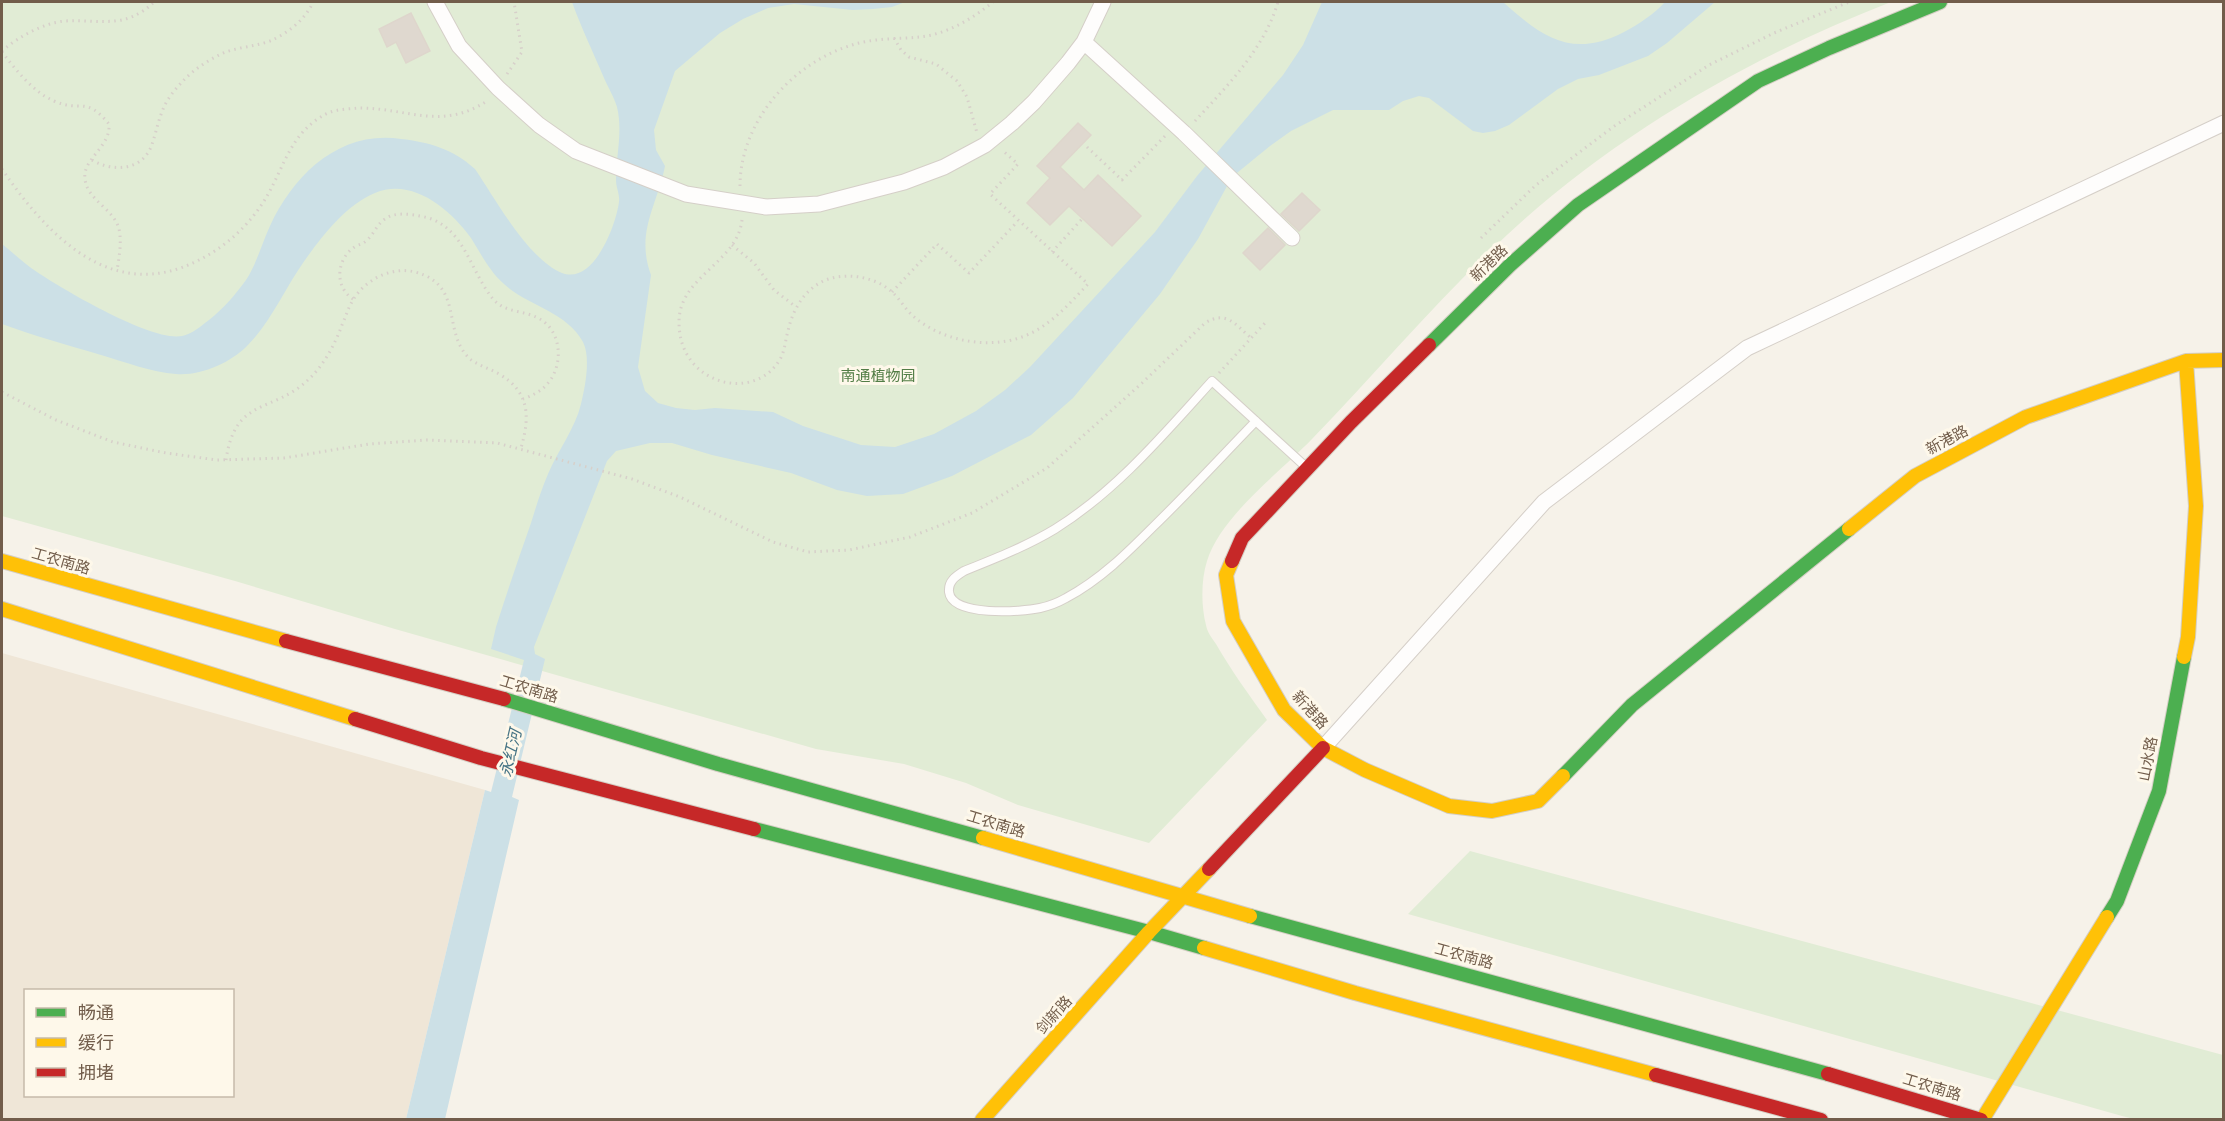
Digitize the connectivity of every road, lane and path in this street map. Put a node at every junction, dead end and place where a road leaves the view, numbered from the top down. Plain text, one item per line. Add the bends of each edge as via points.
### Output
1 (153, 2) edge
2 (314, 2) edge
3 (435, 2) edge
4 (514, 2) edge
5 (993, 2) edge
6 (1103, 2) edge
7 (1278, 2) edge
8 (1849, 2) edge
9 (1940, 2) edge
10 (894, 38) junction
11 (1084, 42) junction
12 (2, 52) edge
13 (498, 88) junction
14 (2223, 123) edge
15 (1180, 129) junction
16 (988, 142) junction
17 (1087, 147) dead end
18 (92, 160) junction
19 (2, 169) edge
20 (741, 203) junction
21 (1082, 219) dead end
22 (1018, 221) junction
23 (1292, 238) dead end
24 (1480, 238) dead end
25 (732, 245) junction
26 (1052, 252) junction
27 (117, 271) junction
28 (892, 292) junction
29 (353, 299) junction
30 (796, 307) junction
31 (1265, 323) dead end
32 (1251, 338) junction
33 (2223, 360) edge
34 (2186, 361) junction
35 (1212, 381) junction
36 (2, 393) edge
37 (523, 399) junction
38 (1256, 421) dead end
39 (522, 448) junction
40 (226, 460) junction
41 (1307, 468) junction
42 (2, 561) edge
43 (2, 609) edge
44 (1323, 748) junction
45 (1182, 897) junction
46 (1149, 932) junction
47 (982, 1119) edge
48 (1821, 1119) edge
49 (1982, 1119) edge

1 - 12 path via 121,21 51,24 11,43
2 - 18 path via 280,36 222,54 183,81 165,104 151,147 137,162 119,168 101,166
3 - 13 street via 459,46
4 - 13 path via 522,52
5 - 10 path via 940,33
6 - 11 street
7 - 15 path via 1273,17 1230,83
8 - 24 path via 1709,65 1613,127 1536,185
9 - 41 main road, 新港路 via 1758,81 1578,205 1510,265
10 - 16 path via 909,57 936,64 957,81 967,97 975,129
10 - 20 path via 853,44 827,54 800,71 777,94 755,127 746,153 740,182
11 - 15 street
11 - 16 street via 1034,102
12 - 18 path via 53,101 87,106 105,119 109,124 108,136
13 - 20 street via 539,125 576,150 674,190
13 - 27 path via 489,100 474,109 434,118 370,108 329,112 297,137 271,190 244,228 211,254 172,272 134,275
14 - 44 street via 1747,348 1544,502
15 - 17 path via 1122,180
15 - 23 street
16 - 20 street via 944,167 904,182 819,204 766,207
16 - 22 path via 1018,164 990,194
18 - 27 path via 84,178 90,192 118,227
19 - 27 path via 33,209 76,251
20 - 25 path via 741,226
21 - 26 path
22 - 26 path
22 - 28 path via 969,273 937,244
25 - 30 path via 754,263 774,290
25 - 30 path via 695,282 679,313 681,342 699,369 715,381 731,384 765,376 780,360
26 - 28 path via 1088,285 1061,313 1035,331 1000,342 968,341 939,333 912,315
28 - 30 path via 869,279 838,277 816,285
29 - 37 path via 369,282 402,269 431,279 450,301 459,343 469,358 509,381
29 - 37 path via 343,291 338,279 342,265 347,255 370,238 384,219 395,214 423,216 445,226 465,250 493,299 503,307 539,318 555,334 558,354 553,375 539,392
29 - 40 path via 321,366 293,392 245,416 234,428
31 - 32 path
32 - 35 path
32 - 39 path via 1229,320 1214,317 1047,468 972,513 910,537 849,550 808,552 773,542 680,497 613,473
33 - 34 main road, 新港路
34 - 44 main road, 新港路 via 2026,417 1915,476 1632,705 1538,801 1492,811 1449,806 1365,771
34 - 49 main road, 山水路 via 2196,506 2188,637 2158,791 2117,901
35 - 38 lane via 1113,486 1078,513 1033,541 953,578 949,594 955,602 965,609 1015,611 1064,600 1127,553
35 - 41 lane
36 - 40 path via 113,442
37 - 39 path via 527,426
39 - 40 path via 427,440 369,444 284,458
41 - 44 main road, 新港路 via 1242,538 1226,574 1233,621 1284,710
42 - 45 main road, 工农南路 via 481,692
43 - 46 main road via 481,758
44 - 45 main road, 剑新路
45 - 46 main road, 剑新路
45 - 49 main road, 工农南路
46 - 47 main road, 剑新路
46 - 48 main road via 1366,996

